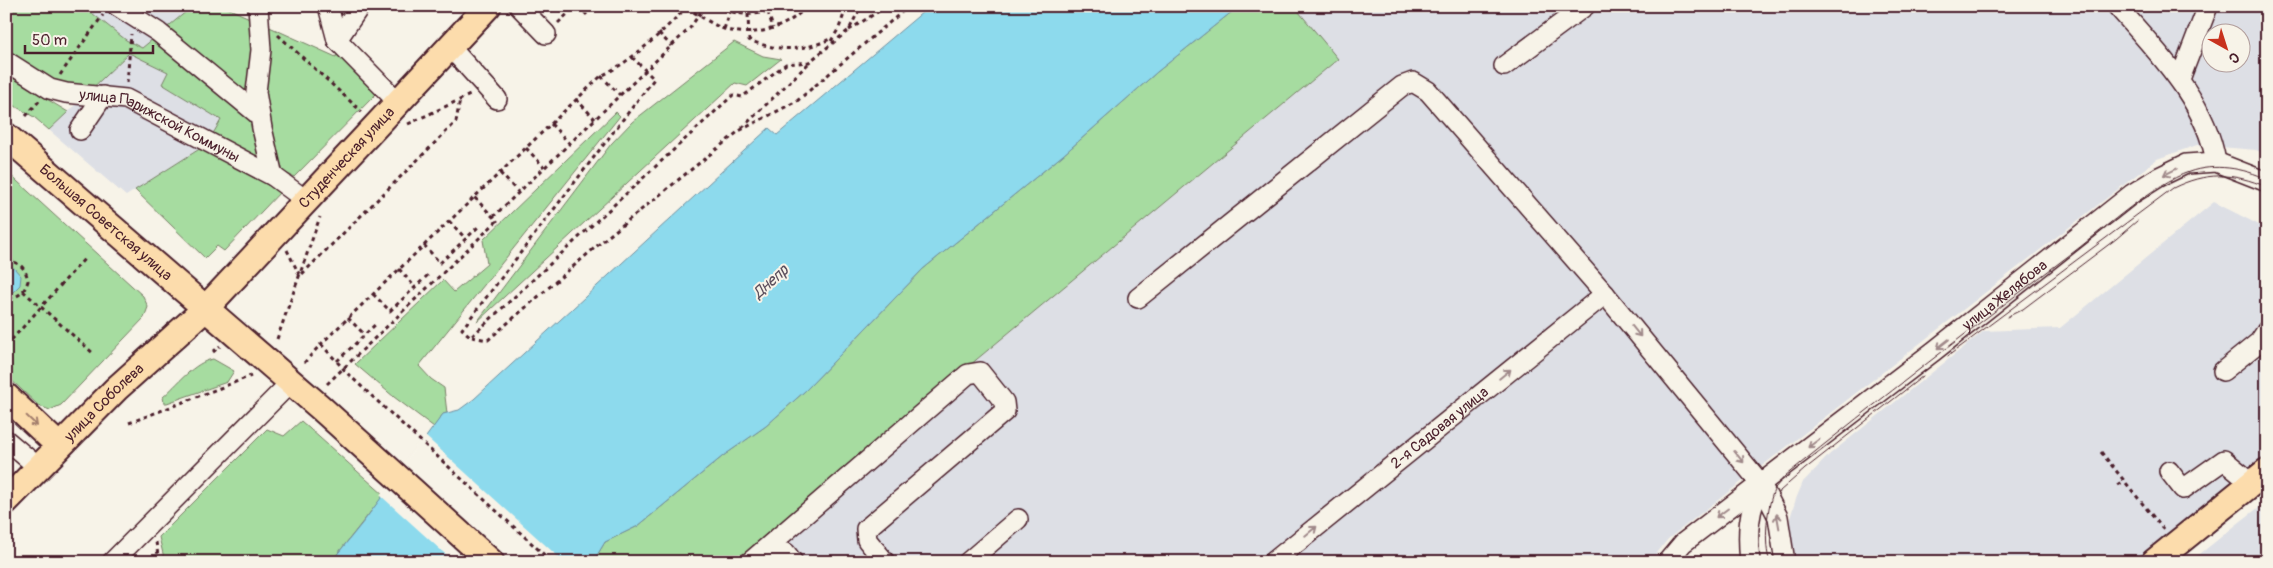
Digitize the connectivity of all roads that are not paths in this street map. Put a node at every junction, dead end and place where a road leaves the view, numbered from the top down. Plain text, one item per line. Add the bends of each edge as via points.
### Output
1 (328, 6) edge
2 (360, 6) edge
3 (488, 6) edge
4 (519, 6) edge
5 (1585, 6) edge
6 (2118, 6) edge
7 (2208, 6) edge
8 (118, 12) edge
9 (258, 12) edge
10 (546, 34) road end
11 (337, 40) junction
12 (450, 47) junction
13 (6, 61) edge
14 (1504, 66) dead end
15 (2180, 79) junction
16 (492, 93) road end
17 (103, 96) junction
18 (402, 113) junction
19 (260, 116) junction
20 (80, 130) dead end
21 (6, 136) edge
22 (2216, 162) junction
23 (273, 176) junction
24 (2267, 182) edge
25 (314, 208) junction
26 (1605, 294) junction
27 (1138, 298) dead end
28 (205, 309) junction
29 (2267, 330) edge
30 (2223, 371) dead end
31 (297, 373) junction
32 (6, 396) edge
33 (6, 440) edge
34 (58, 445) junction
35 (38, 467) junction
36 (2169, 471) dead end
37 (2259, 477) edge
38 (1761, 484) junction
39 (6, 501) edge
40 (1018, 518) dead end
41 (112, 562) edge
42 (491, 562) edge
43 (750, 562) edge
44 (768, 562) edge
45 (793, 562) edge
46 (885, 562) edge
47 (968, 562) edge
48 (1273, 562) edge
49 (1668, 562) edge
50 (1750, 562) edge
51 (1785, 562) edge
52 (2154, 562) edge

1 - 11 street
2 - 11 street
3 - 12 main road, Студенческая улица
4 - 10 street
5 - 14 street
6 - 15 street
7 - 15 street
8 - 19 street via 158,32
9 - 19 street via 261,50 256,92
11 - 18 street
12 - 16 street
12 - 18 main road, Студенческая улица
13 - 17 street, улица Парижской Коммуны via 50,88 66,93
15 - 22 street via 2213,141
17 - 20 street
17 - 23 street, улица Парижской Коммуны via 126,98
18 - 25 main road, Студенческая улица
19 - 23 street
21 - 28 main road, Большая Советская улица
22 - 24 street, улица Желябова
22 -> 38 street, улица Желябова via 2186,164 2132,194 1934,352
23 - 25 street, улица Парижской Коммуны
25 - 28 main road, Студенческая улица
26 - 27 street via 1428,91 1414,82 1402,86
26 -> 38 street
48 -> 26 street, 2-я Садовая улица
28 - 31 main road, Большая Советская улица
28 - 34 main road, улица Соболева
29 - 30 street via 2259,342
31 - 41 street
31 - 42 main road, Большая Советская улица via 321,408
32 -> 34 main road
33 - 35 street
34 - 35 main road, улица Соболева
35 - 39 main road, улица Соболева
36 - 37 street via 2183,488 2224,460
37 - 52 main road
38 -> 49 street, улица Желябова via 1683,543
38 - 50 street via 1748,520
51 -> 38 street via 1778,517
40 - 47 street
43 - 46 street via 968,374 980,372 1004,402 1006,411 866,529 867,540
44 - 45 street via 776,554 786,554

